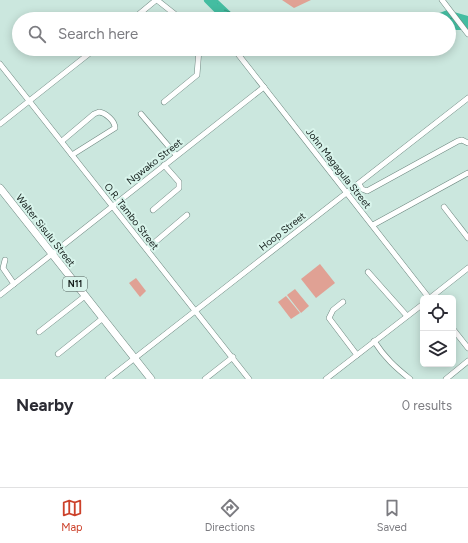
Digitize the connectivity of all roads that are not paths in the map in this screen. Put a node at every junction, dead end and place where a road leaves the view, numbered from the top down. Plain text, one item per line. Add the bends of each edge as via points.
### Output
1 (156, 0) edge
2 (442, 0) edge
3 (141, 12) edge
4 (172, 12) edge
5 (451, 12) edge
6 (456, 18) edge
7 (468, 34) edge
8 (86, 56) edge
9 (198, 56) edge
10 (240, 56) edge
11 (0, 64) edge
12 (264, 87) junction
13 (468, 98) edge
14 (29, 101) junction
15 (164, 102) dead end
16 (141, 114) dead end
17 (0, 124) edge
18 (62, 141) junction
19 (468, 143) edge
20 (72, 155) junction
21 (176, 155) junction
22 (164, 165) junction
23 (468, 173) edge
24 (359, 184) junction
25 (0, 188) edge
26 (347, 192) junction
27 (112, 206) junction
28 (444, 207) dead end
29 (153, 210) dead end
30 (187, 215) dead end
31 (373, 225) junction
32 (468, 238) edge
33 (147, 249) junction
34 (51, 254) junction
35 (5, 260) dead end
36 (468, 268) edge
37 (368, 272) dead end
38 (14, 284) junction
39 (0, 295) edge
40 (428, 295) edge
41 (434, 295) edge
42 (85, 296) junction
43 (343, 302) dead end
44 (420, 306) edge
45 (195, 311) junction
46 (407, 316) junction
47 (103, 318) junction
48 (455, 331) edge
49 (39, 332) dead end
50 (374, 341) junction
51 (468, 348) edge
52 (58, 354) dead end
53 (357, 355) junction
54 (233, 357) junction
55 (134, 358) junction
56 (468, 361) edge
57 (108, 379) edge
58 (151, 379) edge
59 (205, 379) edge
60 (250, 379) edge
61 (326, 379) edge
62 (410, 379) edge
63 (446, 379) edge

1 - 3 street
1 - 4 street
2 - 5 street
6 - 7 street
8 - 14 street
9 - 15 street via 197,75
10 - 12 street, John Magagula Street
11 - 14 street, O.R. Tambo Street
12 - 21 street, Ngwako Street
12 - 26 street, John Magagula Street
13 - 24 street, Hoop Street
14 - 17 street
14 - 18 street, O.R. Tambo Street
16 - 21 street
18 - 20 street, O.R. Tambo Street
18 - 20 street via 99,112 106,114 114,124 113,131
19 - 24 street via 458,141 367,191
20 - 27 street, O.R. Tambo Street
21 - 22 street, Ngwako Street
22 - 27 street, Ngwako Street
22 - 29 street via 179,182 179,188
23 - 31 street
24 - 26 street, Hoop Street
25 - 34 highway, Walter Sisulu Street / N11
26 - 31 street, John Magagula Street
26 - 45 street, Hoop Street
27 - 33 street, O.R. Tambo Street
27 - 34 street, Ngwako Street
28 - 32 street
30 - 33 street
31 - 40 street, John Magagula Street
33 - 45 street, O.R. Tambo Street
34 - 38 street, Ngwako Street
34 - 42 highway, Walter Sisulu Street / N11
35 - 38 street via 4,268
36 - 41 street
37 - 46 street
38 - 39 street, Ngwako Street
42 - 47 highway, Walter Sisulu Street / N11
42 - 49 street
43 - 53 street via 333,310 329,318
44 - 46 street
45 - 54 street, O.R. Tambo Street
45 - 55 street, Hoop Street
46 - 50 street
47 - 52 street
47 - 55 highway, Walter Sisulu Street / N11
48 - 51 street
50 - 53 street
50 - 62 street via 398,371
53 - 61 street
54 - 59 street
54 - 60 street, O.R. Tambo Street
55 - 57 street, Hoop Street
55 - 58 highway, Walter Sisulu Street / N11
56 - 63 street

